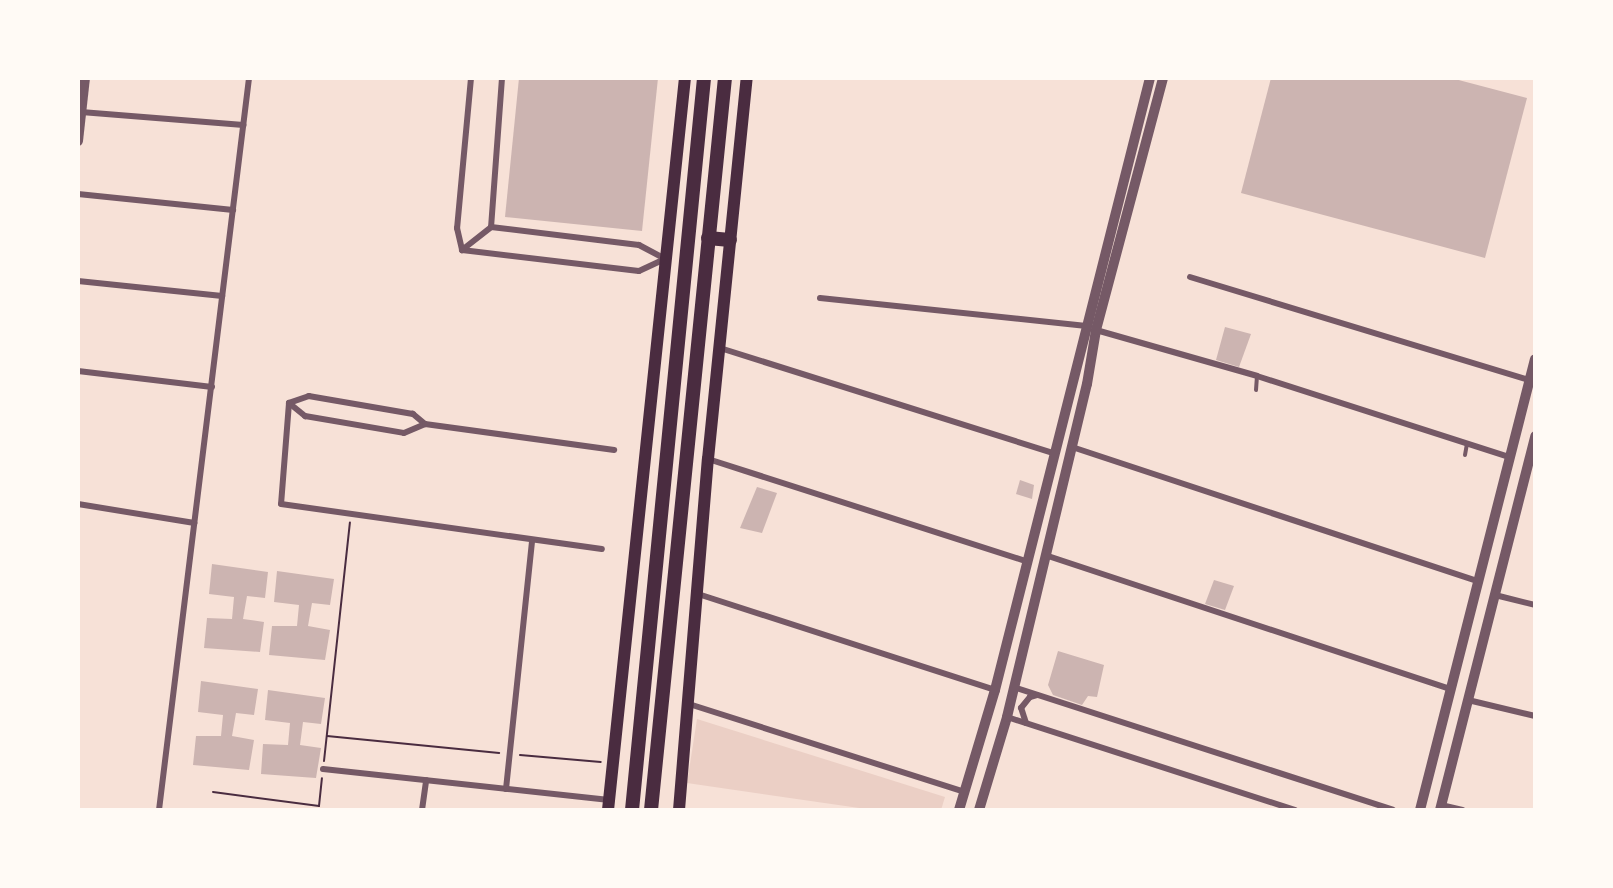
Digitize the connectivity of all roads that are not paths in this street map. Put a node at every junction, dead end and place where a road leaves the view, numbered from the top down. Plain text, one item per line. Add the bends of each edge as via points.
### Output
1 (85, 78) edge
2 (249, 78) edge
3 (471, 78) edge
4 (502, 78) edge
5 (685, 78) edge
6 (704, 78) edge
7 (725, 78) edge
8 (747, 78) edge
9 (1150, 78) edge
10 (1163, 78) edge
11 (81, 112) junction
12 (243, 125) junction
13 (78, 141) edge
14 (1130, 153) junction
15 (1143, 156) junction
16 (78, 194) edge
17 (233, 210) junction
18 (491, 227) junction
19 (708, 238) junction
20 (730, 240) junction
21 (462, 250) junction
22 (666, 259) junction
23 (1190, 277) dead end
24 (78, 281) edge
25 (222, 296) junction
26 (820, 298) dead end
27 (1091, 328) junction
28 (719, 348) junction
29 (1535, 359) edge
30 (78, 371) edge
31 (1257, 376) junction
32 (1529, 380) junction
33 (212, 387) junction
34 (1256, 390) dead end
35 (290, 403) junction
36 (425, 424) junction
37 (1535, 436) edge
38 (1467, 444) junction
39 (1072, 447) junction
40 (614, 450) dead end
41 (1056, 454) junction
42 (1465, 455) dead end
43 (1510, 458) junction
44 (708, 459) junction
45 (1531, 470) edge
46 (78, 504) edge
47 (194, 523) junction
48 (532, 541) junction
49 (602, 549) dead end
50 (1045, 555) junction
51 (1026, 561) junction
52 (1478, 581) junction
53 (698, 594) junction
54 (1495, 595) junction
55 (1535, 605) edge
56 (1009, 632) junction
57 (1465, 633) junction
58 (1026, 636) junction
59 (1484, 638) junction
60 (1013, 687) junction
61 (1451, 689) junction
62 (995, 690) junction
63 (1038, 695) junction
64 (1468, 700) junction
65 (688, 704) junction
66 (1535, 716) edge
67 (1007, 717) junction
68 (1026, 723) junction
69 (323, 769) road end
70 (426, 780) junction
71 (506, 789) junction
72 (965, 792) junction
73 (608, 805) edge
74 (1441, 807) edge
75 (159, 810) edge
76 (422, 810) edge
77 (632, 810) edge
78 (651, 810) edge
79 (679, 810) edge
80 (959, 810) edge
81 (979, 810) edge
82 (1295, 810) edge
83 (1393, 810) edge
84 (1420, 810) edge
85 (1462, 810) edge

1 - 11 street
2 - 12 street
3 - 21 street via 458,228
4 - 18 street
5 - 22 main road
6 - 77 main road
7 - 19 main road
8 - 20 main road
9 - 14 street
10 - 15 street
11 - 12 street
11 - 13 street
12 - 17 street
14 - 15 street
14 - 27 street
15 - 27 street
16 - 17 street
17 - 25 street
18 - 21 street
18 - 22 street via 639,245
19 - 20 main road
19 - 78 main road
20 - 28 main road
21 - 22 street via 639,271
22 - 73 main road
23 - 32 street
24 - 25 street
25 - 33 street
26 - 27 street
27 - 31 street
27 - 39 street via 1092,385
27 - 41 street
28 - 41 street
28 - 44 main road
29 - 32 street
30 - 33 street
31 - 34 lane
31 - 38 street
32 - 43 street
33 - 47 street
35 - 36 street via 309,396 413,414
35 - 36 street via 305,416 404,433
35 - 48 street via 281,504
36 - 40 street
37 - 45 street
38 - 42 lane
38 - 43 street
39 - 50 street
39 - 52 street
41 - 51 street
43 - 52 street
44 - 51 street
44 - 53 main road
45 - 54 street
46 - 47 street
47 - 75 street
48 - 49 street
48 - 71 street
50 - 58 street
50 - 61 street
51 - 56 street
52 - 57 street
53 - 62 street
53 - 65 main road
54 - 55 street
54 - 59 street
56 - 58 street
56 - 62 street
57 - 59 street
57 - 61 street
58 - 60 street
59 - 64 street
60 - 63 street
60 - 67 street
61 - 84 street
62 - 72 street
63 - 68 street via 1030,697 1021,708
63 - 83 street
64 - 66 street
64 - 74 street
65 - 72 street
65 - 79 main road
67 - 68 street
67 - 81 street
68 - 82 street
69 - 70 street
70 - 71 street
70 - 76 street
71 - 73 street
72 - 80 street
74 - 85 street

